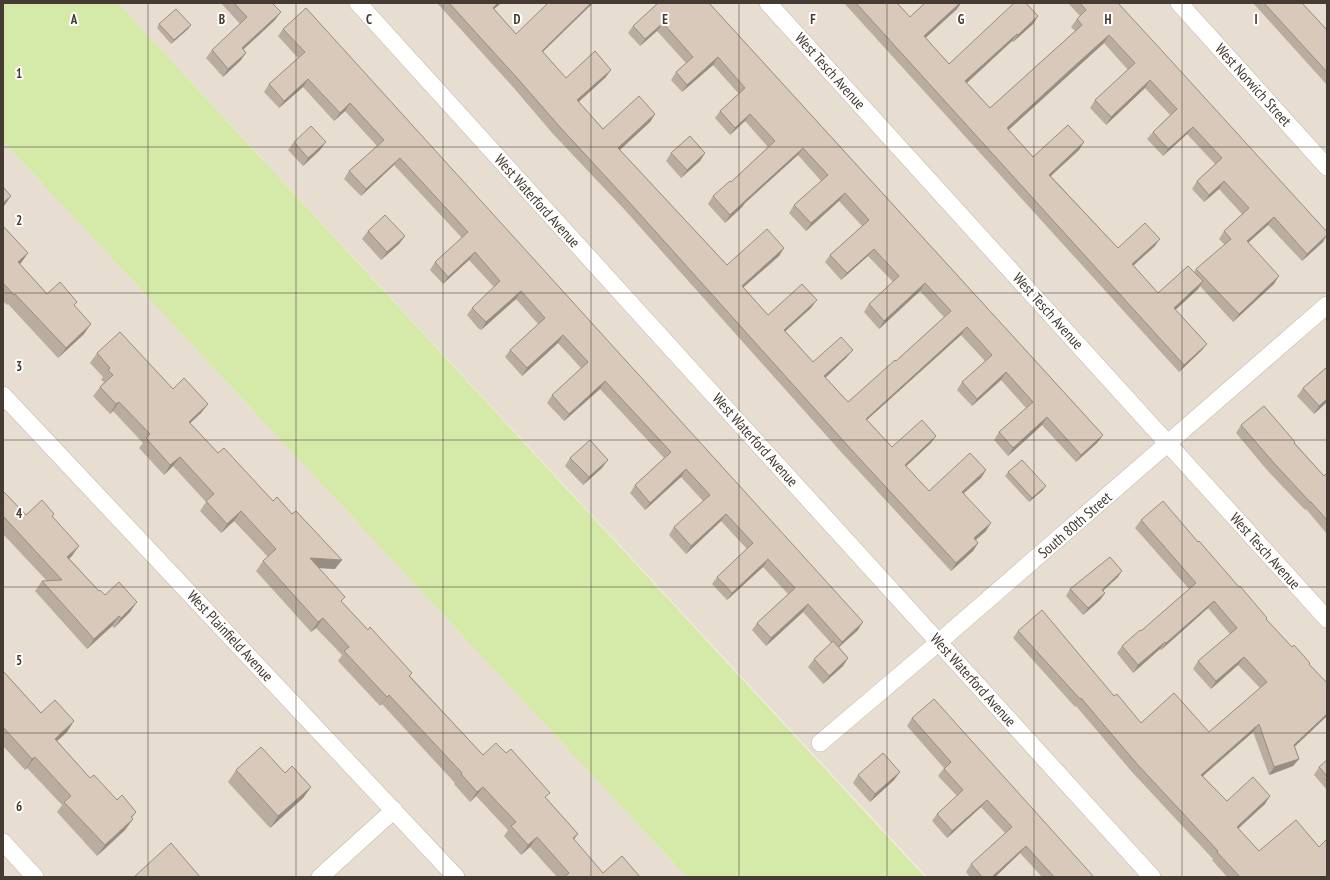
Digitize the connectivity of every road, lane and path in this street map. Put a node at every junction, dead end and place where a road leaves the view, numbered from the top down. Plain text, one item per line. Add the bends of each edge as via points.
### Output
1 (358, 3) edge
2 (768, 3) edge
3 (1179, 3) edge
4 (1327, 167) edge
5 (1327, 305) edge
6 (3, 395) edge
7 (1169, 444) junction
8 (1327, 619) edge
9 (939, 642) junction
10 (820, 743) dead end
11 (394, 810) junction
12 (3, 842) edge
13 (35, 877) edge
14 (320, 877) edge
15 (456, 877) edge
16 (1152, 877) edge

1 - 9 street, West Waterford Avenue
2 - 7 street, West Tesch Avenue
3 - 4 street, West Norwich Street
5 - 7 street, South 80th Street
6 - 11 street, West Plainfield Avenue
7 - 8 street, West Tesch Avenue
7 - 9 street, South 80th Street
9 - 10 street, South 80th Street
9 - 16 street, West Waterford Avenue
11 - 14 street
11 - 15 street, West Plainfield Avenue
12 - 13 street

